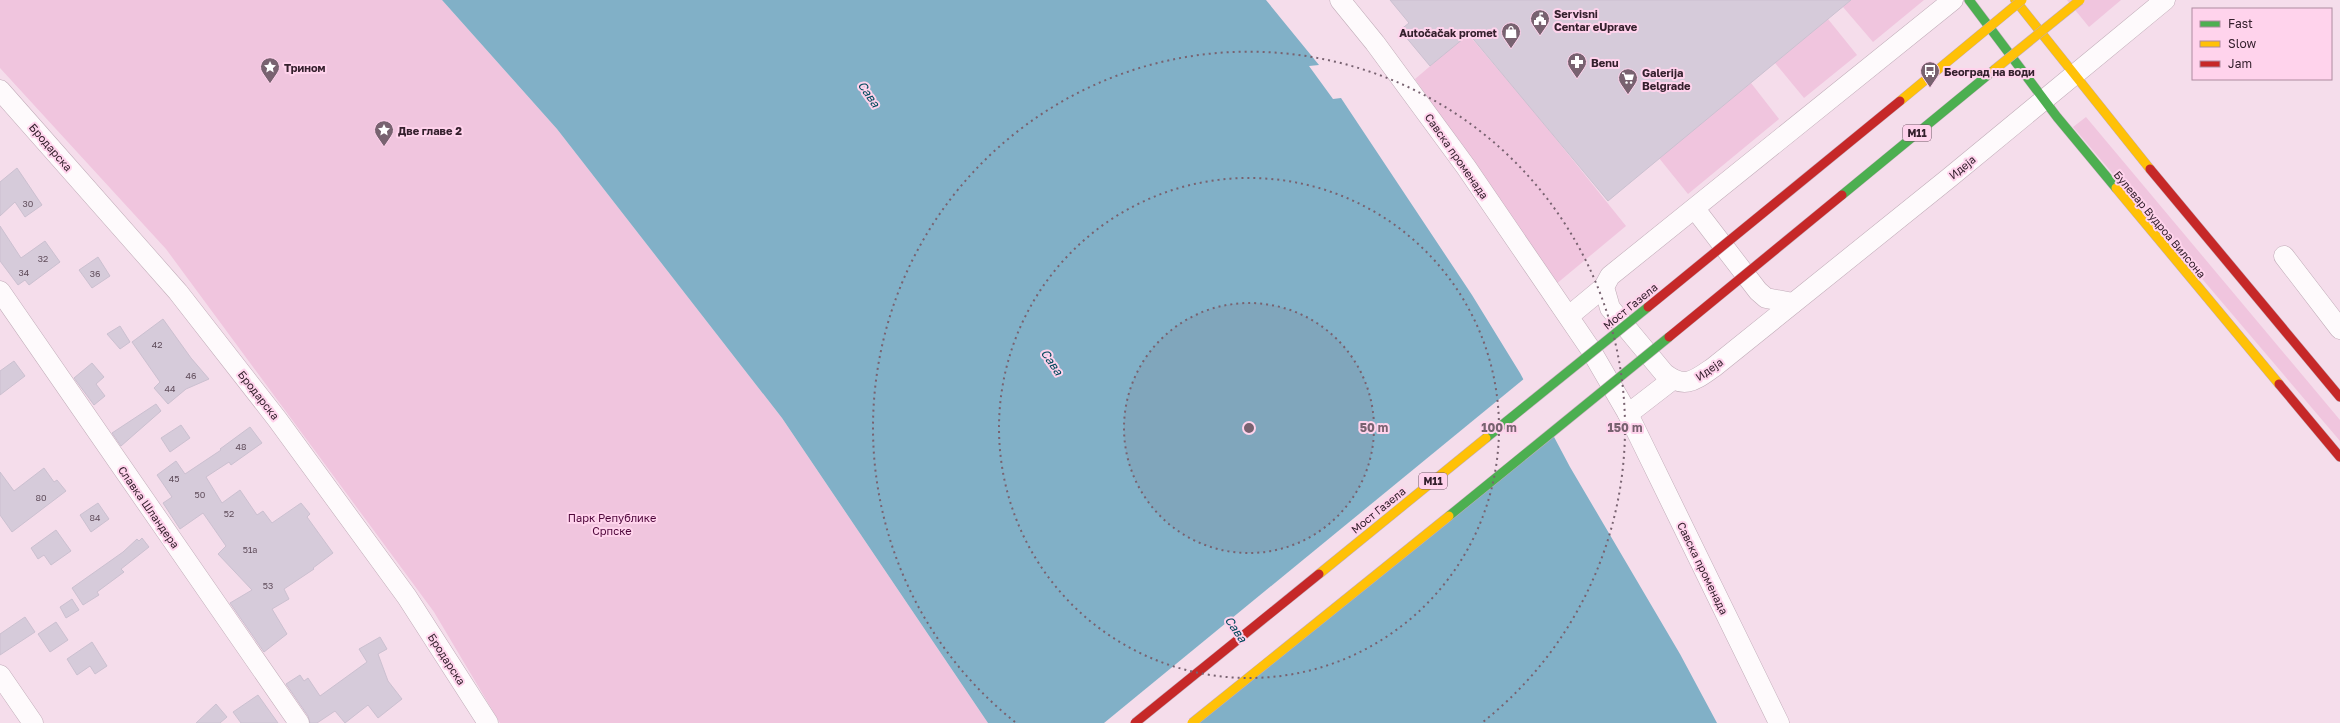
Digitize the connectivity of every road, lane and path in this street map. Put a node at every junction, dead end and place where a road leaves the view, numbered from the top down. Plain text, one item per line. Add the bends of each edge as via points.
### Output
1 (1340, 0) edge
2 (1953, 0) edge
3 (1969, 0) edge
4 (2015, 0) edge
5 (2022, 0) edge
6 (2080, 0) edge
7 (2165, 0) edge
8 (2074, 75) junction
9 (0, 90) edge
10 (2044, 100) junction
11 (1695, 209) junction
12 (2284, 256) dead end
13 (1604, 287) junction
14 (0, 291) edge
15 (1793, 303) junction
16 (1569, 316) junction
17 (2340, 329) edge
18 (1672, 380) junction
19 (2340, 397) edge
20 (1628, 414) junction
21 (2340, 457) edge
22 (0, 675) edge
23 (33, 723) edge
24 (298, 723) edge
25 (488, 723) edge
26 (1134, 723) edge
27 (1192, 723) edge
28 (1779, 723) edge

1 - 16 street, Савска променада via 1375,43 1466,167
2 - 11 street
3 - 10 main road, Булевар Вудроа Вилсона
4 - 8 main road
5 - 26 main road, Мост Газела / M11, bridge
6 - 27 main road, M11, bridge via 1755,268
7 - 8 street, Идеја
8 - 10 street, Идеја
8 - 19 main road
9 - 25 street, Бродарска via 178,292 272,413 407,597
10 - 15 street, Идеја
10 - 21 main road, Булевар Вудроа Вилсона
11 - 13 street via 1610,276
11 - 15 street via 1758,291 1766,298
12 - 17 street
13 - 16 street
13 - 18 street via 1610,308
14 - 24 street, Славка Шландера
15 - 18 street, Идеја via 1698,378 1684,383
16 - 20 street, Савска променада
18 - 20 street
20 - 28 street, Савска променада
22 - 23 street

